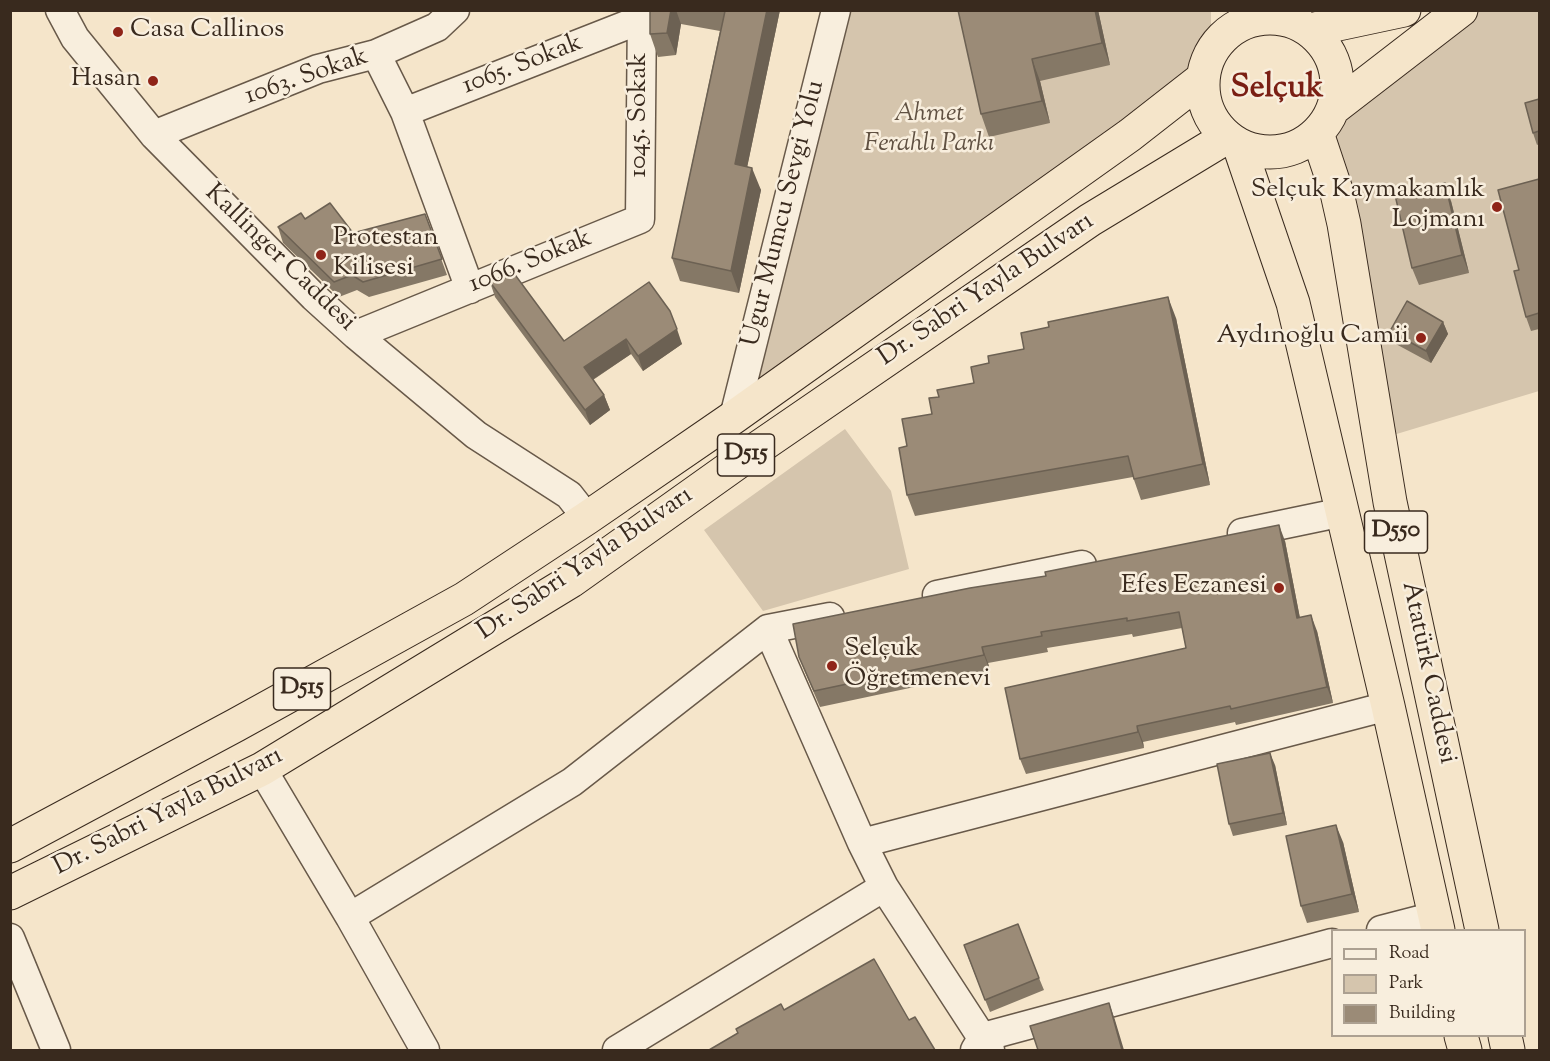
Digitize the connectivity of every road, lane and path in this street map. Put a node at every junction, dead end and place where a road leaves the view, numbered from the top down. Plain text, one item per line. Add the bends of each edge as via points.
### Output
1 (60, 10) edge
2 (454, 10) edge
3 (836, 10) edge
4 (1211, 10) edge
5 (1404, 10) edge
6 (1461, 10) edge
7 (642, 15) edge
8 (1297, 20) edge
9 (376, 54) junction
10 (1207, 65) junction
11 (405, 112) junction
12 (1325, 120) junction
13 (154, 135) junction
14 (1233, 141) junction
15 (640, 219) joint
16 (470, 288) junction
17 (356, 335) junction
18 (734, 417) junction
19 (1343, 512) junction
20 (587, 518) junction
21 (1214, 538) edge
22 (1108, 560) edge
23 (909, 600) edge
24 (850, 612) edge
25 (768, 629) junction
26 (1388, 706) junction
27 (262, 769) junction
28 (862, 843) junction
29 (10, 846) edge
30 (884, 886) junction
31 (10, 893) edge
32 (350, 917) junction
33 (1436, 923) edge
34 (1389, 929) edge
35 (1482, 929) edge
36 (10, 938) edge
37 (1331, 944) edge
38 (982, 1046) edge
39 (56, 1050) edge
40 (425, 1050) edge
41 (617, 1050) edge

1 - 13 street, Kallinger Caddesi via 75,38
2 - 9 street, 1063. Sokak via 437,27
3 - 18 street, Ugur Mumcu Sevgi Yolu
4 - 10 highway
5 - 8 highway
6 - 12 highway
7 - 11 street, 1065. Sokak
7 - 15 street, 1045. Sokak
8 - 10 highway via 1267,17 1245,22 1225,34
8 - 12 highway via 1325,45 1335,65 1338,86
9 - 11 street
9 - 13 street, 1063. Sokak via 318,69
10 - 14 highway via 1203,95 1208,111
10 - 18 highway, Dr. Sabri Yayla Bulvarı / D515 via 1130,135
11 - 16 street
12 - 14 highway via 1300,145 1280,151 1259,151
12 - 35 highway, Atatürk Caddesi / D550 via 1390,502
13 - 17 street, Kallinger Caddesi
14 - 19 highway, Atatürk Caddesi / D550 via 1293,303
14 - 27 highway, Dr. Sabri Yayla Bulvarı / D515 via 1090,220 571,580
15 - 16 street, 1066. Sokak
16 - 17 street, 1066. Sokak
17 - 20 street, Kallinger Caddesi via 476,435 569,495
18 - 20 highway, Dr. Sabri Yayla Bulvarı / D515
19 - 21 street
19 - 26 highway, Atatürk Caddesi / D550
20 - 29 highway, Dr. Sabri Yayla Bulvarı / D515 via 464,599
22 - 23 street
24 - 25 street
25 - 28 street
25 - 32 street via 572,782
26 - 28 street
26 - 33 highway, Atatürk Caddesi / D550
27 - 31 highway, Dr. Sabri Yayla Bulvarı / D515
27 - 32 street
28 - 30 street
30 - 38 street
30 - 41 street
32 - 40 street
33 - 34 street
36 - 39 street
37 - 38 street

